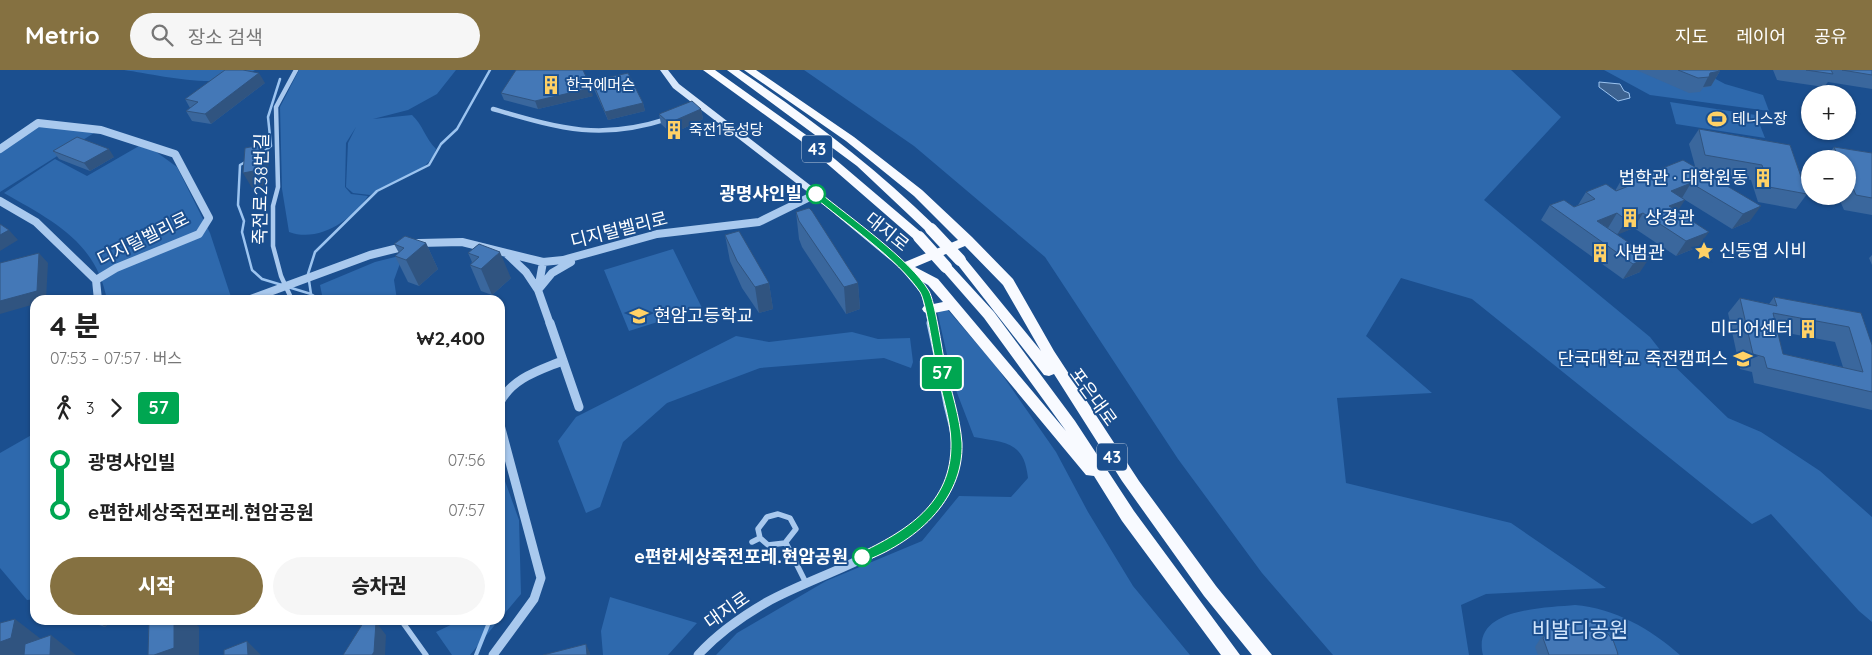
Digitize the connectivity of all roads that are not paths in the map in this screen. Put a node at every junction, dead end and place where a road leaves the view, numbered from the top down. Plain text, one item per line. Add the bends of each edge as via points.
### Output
1 (296, 70) edge
2 (664, 70) edge
3 (708, 70) edge
4 (732, 70) edge
5 (749, 70) edge
6 (493, 109) dead end
7 (675, 116) edge
8 (0, 149) edge
9 (816, 194) junction
10 (0, 200) edge
11 (919, 237) joint
12 (968, 240) junction
13 (505, 252) junction
14 (370, 255) joint
15 (582, 256) junction
16 (543, 262) junction
17 (904, 267) junction
18 (96, 280) junction
19 (286, 287) junction
20 (538, 290) junction
21 (98, 295) edge
22 (263, 295) edge
23 (290, 295) edge
24 (952, 305) junction
25 (929, 309) junction
26 (562, 361) junction
27 (505, 393) edge
28 (579, 408) dead end
29 (505, 444) edge
30 (1132, 483) junction
31 (1128, 516) junction
32 (760, 538) junction
33 (752, 542) dead end
34 (786, 543) junction
35 (806, 583) junction
36 (405, 625) edge
37 (426, 655) edge
38 (493, 655) edge
39 (698, 655) edge
40 (1231, 655) edge
41 (1263, 655) edge

1 - 19 street, 죽전로238번길 via 276,107 278,187 273,206 273,246
2 - 9 main road, 대지로 via 694,105
3 - 11 highway, 43 via 805,139
4 - 30 highway, 포은대로 / 43, bridge via 830,140 902,198 960,260 1035,351
5 - 12 highway via 858,145 918,193
6 - 7 street via 591,133 634,131
8 - 18 street, 디지털벨리로 via 38,123 101,130 175,154 209,218 199,234 116,268
9 - 15 street, 디지털벨리로 via 759,222 657,234
9 - 17 main road, 대지로
10 - 18 street, 디지털벨리로 via 36,222
11 - 31 highway, 포은대로 / 43, bridge via 989,315 1070,425
12 - 17 highway
12 - 30 highway via 1008,282 1049,354
13 - 14 street, 디지털벨리로 via 462,242 441,241
13 - 16 street, 디지털벨리로
13 - 20 street via 526,272
14 - 19 street, 디지털벨리로
15 - 16 street, 디지털벨리로
15 - 20 street via 552,273
16 - 20 street
17 - 24 highway via 933,282
17 - 25 street, 대지로 via 925,292
18 - 21 street, 디지털벨리로
19 - 22 street, 디지털벨리로
19 - 23 street, 죽전로238번길
20 - 26 street
24 - 25 highway
24 - 31 highway
25 - 35 street, 대지로 via 956,442 956,465 948,488 928,516 897,540
26 - 27 street via 512,385
26 - 28 street
29 - 38 street via 541,578 534,599
30 - 41 highway, 포은대로 / 43 via 1210,591
31 - 40 highway, 포은대로 / 43
32 - 33 street
32 - 34 street via 774,546
32 - 34 street via 758,529 763,520 772,514 784,514 796,524 795,535
34 - 35 street
35 - 39 street, 대지로 via 733,621
36 - 37 street

